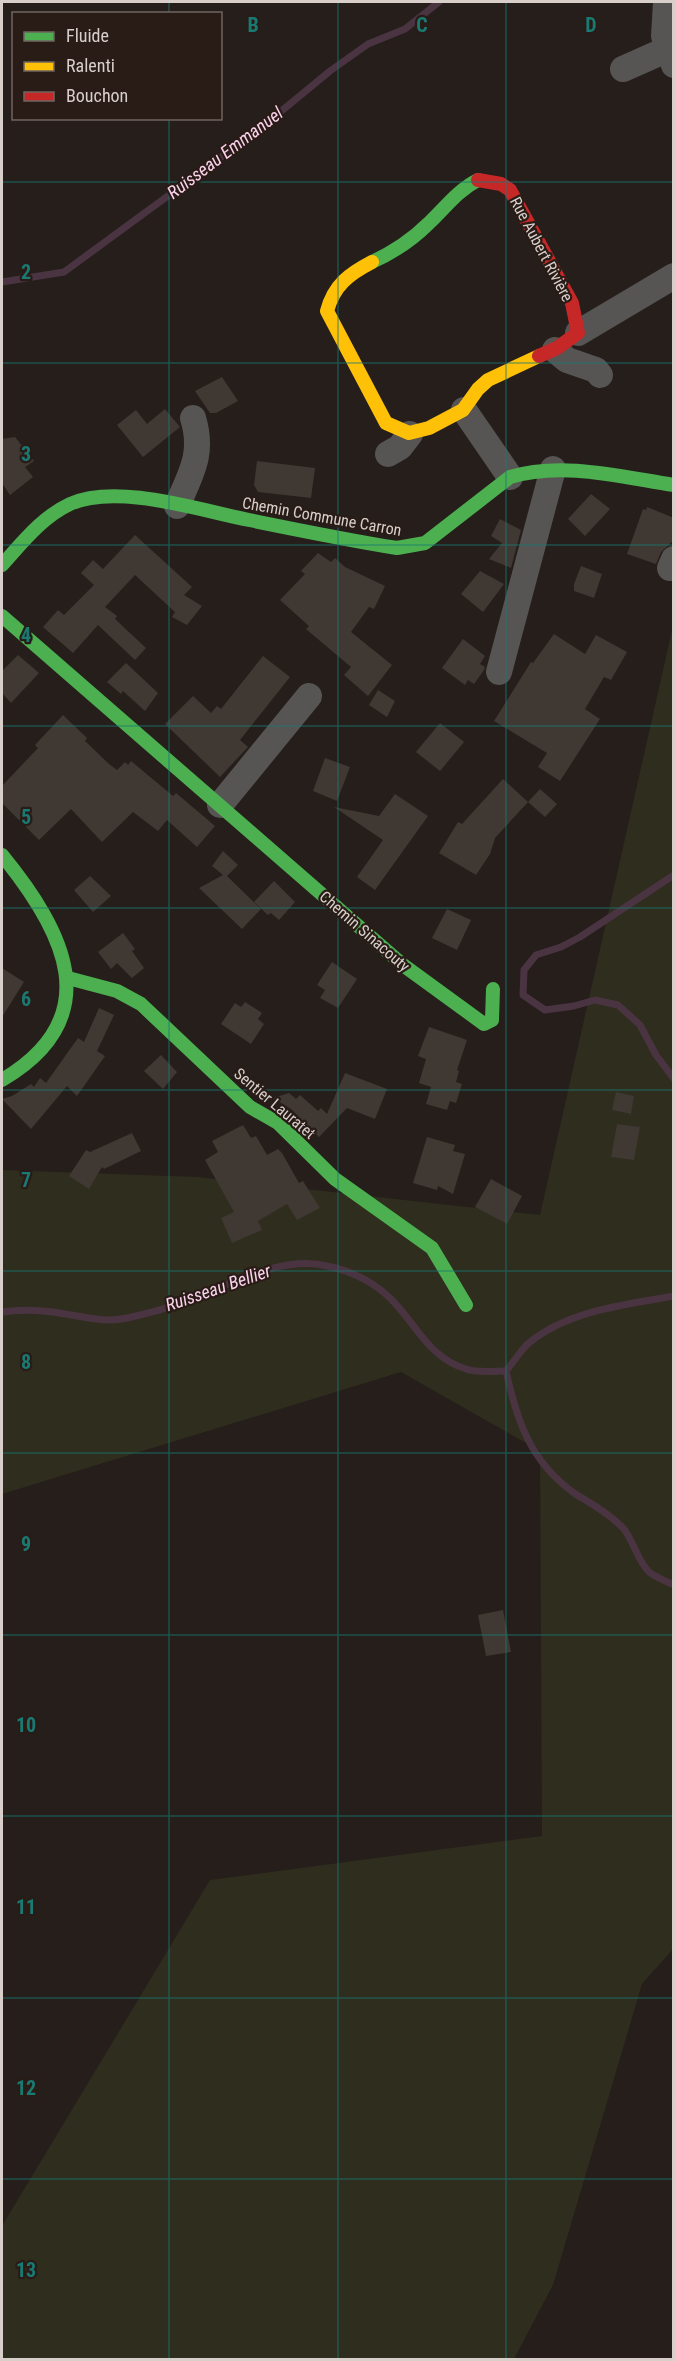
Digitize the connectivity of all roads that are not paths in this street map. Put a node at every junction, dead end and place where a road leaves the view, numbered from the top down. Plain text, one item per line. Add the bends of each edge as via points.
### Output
1 (666, 2) edge
2 (671, 57) edge
3 (623, 69) dead end
4 (674, 276) edge
5 (578, 333) junction
6 (555, 350) junction
7 (600, 375) dead end
8 (464, 410) junction
9 (193, 418) dead end
10 (410, 434) junction
11 (388, 454) dead end
12 (553, 469) junction
13 (510, 477) junction
14 (674, 485) edge
15 (177, 506) junction
16 (2, 565) edge
17 (2, 616) edge
18 (499, 672) dead end
19 (309, 696) dead end
20 (220, 805) junction
21 (2, 855) edge
22 (68, 978) junction
23 (493, 989) dead end
24 (2, 1080) edge
25 (466, 1305) dead end

1 - 2 street via 664,36
2 - 3 street
4 - 5 street
5 - 6 street
5 - 10 street, Rue Aubert Rivière via 572,303 510,190 501,184 478,180 466,186 405,245 342,280 328,300 327,311 387,423
6 - 7 street
6 - 8 street via 488,380 472,395
8 - 10 street
8 - 13 street
9 - 15 street via 198,448
10 - 11 street
12 - 13 street, Chemin Commune Carron via 531,470
12 - 14 street, Chemin Commune Carron
12 - 18 street
13 - 15 street, Chemin Commune Carron via 425,543 397,548
15 - 16 street, Chemin Commune Carron via 128,498 81,500 42,522
17 - 20 street, Chemin Sinacouty
19 - 20 street
20 - 23 street, Chemin Sinacouty via 403,965 484,1024 492,1020
21 - 22 street via 49,918
22 - 24 street via 57,1029 28,1063
22 - 25 street, Sentier Lauratet via 117,991 141,1004 250,1107 278,1123 335,1179 432,1248

